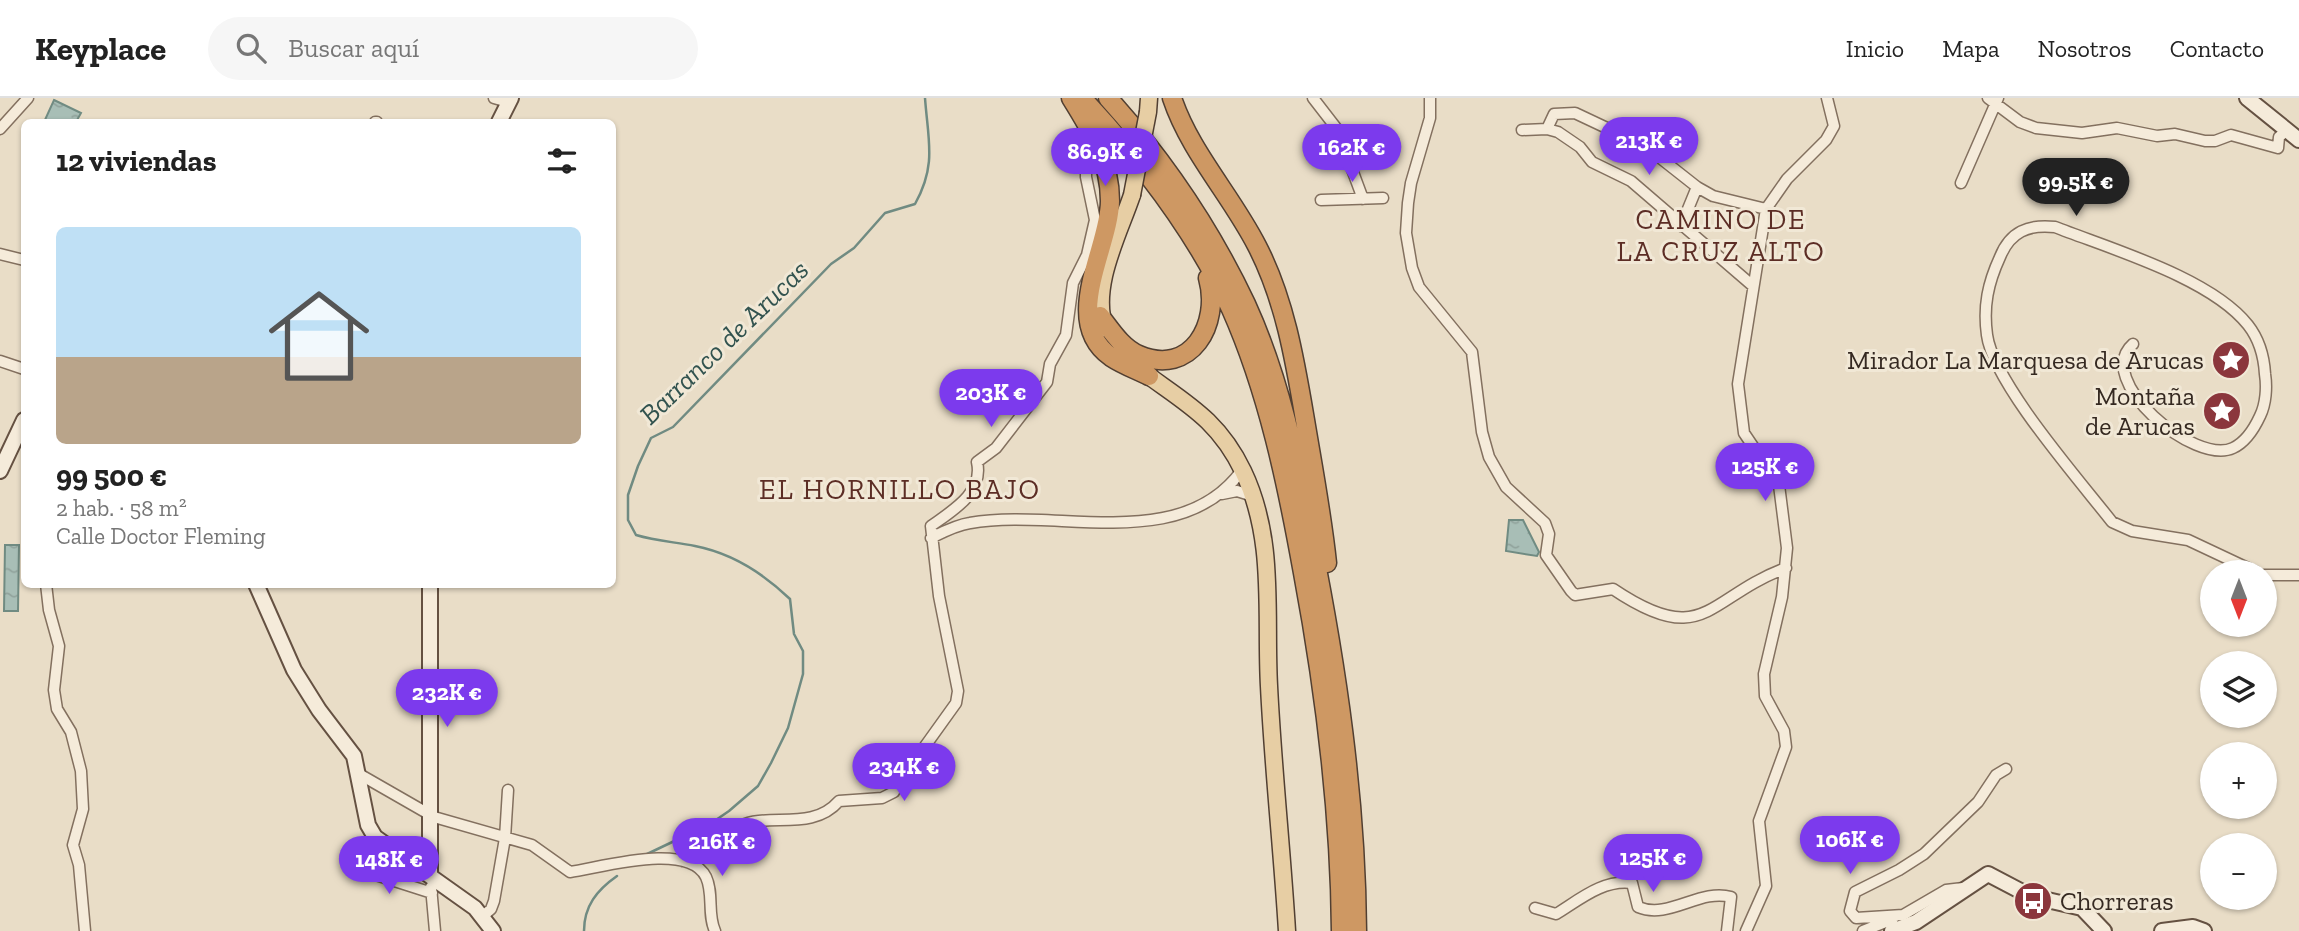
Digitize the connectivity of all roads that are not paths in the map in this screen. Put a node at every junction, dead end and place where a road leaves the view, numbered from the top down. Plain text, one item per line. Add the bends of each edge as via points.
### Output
1 (27, 98) edge
2 (1071, 98) edge
3 (1082, 98) edge
4 (1108, 98) edge
5 (1171, 98) edge
6 (1179, 98) edge
7 (1313, 98) edge
8 (1430, 98) edge
9 (1828, 98) edge
10 (2247, 98) edge
11 (504, 99) edge
12 (1993, 100) edge
13 (1148, 105) edge
14 (500, 119) edge
15 (1184, 127) junction
16 (1546, 128) junction
17 (0, 129) edge
18 (1522, 130) dead end
19 (2287, 130) junction
20 (2299, 140) edge
21 (1086, 155) dead end
22 (1961, 183) dead end
23 (1697, 187) junction
24 (1383, 198) dead end
25 (1363, 199) junction
26 (1321, 200) dead end
27 (1766, 209) junction
28 (1681, 226) junction
29 (0, 254) edge
30 (1201, 255) junction
31 (21, 259) edge
32 (1753, 286) junction
33 (1100, 316) junction
34 (2133, 344) dead end
35 (0, 361) edge
36 (21, 368) edge
37 (1149, 376) junction
38 (21, 426) edge
39 (1242, 470) junction
40 (0, 471) edge
41 (1221, 494) junction
42 (1254, 496) junction
43 (931, 538) junction
44 (2230, 560) edge
45 (1786, 568) junction
46 (2277, 575) edge
47 (2299, 575) edge
48 (46, 588) edge
49 (258, 588) edge
50 (430, 588) edge
51 (1336, 664) junction
52 (2006, 769) dead end
53 (359, 774) junction
54 (508, 790) dead end
55 (428, 813) junction
56 (505, 838) junction
57 (428, 851) junction
58 (683, 860) junction
59 (412, 863) junction
60 (354, 868) dead end
61 (430, 876) junction
62 (1965, 887) junction
63 (432, 894) junction
64 (1535, 908) dead end
65 (1903, 915) junction
66 (483, 916) junction
67 (85, 931) edge
68 (435, 931) edge
69 (493, 931) edge
70 (715, 931) edge
71 (1287, 931) edge
72 (1340, 931) edge
73 (1357, 931) edge
74 (1727, 931) edge
75 (1746, 931) edge
76 (1863, 931) edge
77 (1892, 931) edge
78 (2104, 931) edge
79 (2162, 931) edge
80 (2204, 931) edge

1 - 17 street
2 - 37 highway via 1096,139 1110,200 1089,292 1090,324 1103,349
3 - 30 highway via 1171,204
4 - 51 highway via 1203,225 1273,370
5 - 15 highway
6 - 15 street
7 - 25 street via 1337,129
8 - 45 street via 1430,118 1408,203 1406,233 1412,268 1419,287 1472,352 1489,457 1506,486 1545,523 1549,534 1546,555 1575,595 1614,589 1632,602 1674,619 1690,618 1715,609
9 - 27 street via 1834,116 1830,133
10 - 19 street
11 - 14 street
12 - 19 street via 2020,122 2036,128 2082,133 2117,128 2205,141 2231,135 2278,148 2279,137
12 - 22 street
13 - 33 main road, bridge via 1132,195 1104,276
15 - 51 highway via 1257,246 1291,338 1322,520
16 - 18 street
16 - 23 street via 1554,114 1575,113 1646,146
16 - 28 street via 1580,147 1592,162 1631,181
19 - 20 street
21 - 43 street via 1095,220 1087,255 1073,283 1066,335 1050,364 1047,383 996,448 977,462 980,474 976,485 956,509 930,526
23 - 27 street
23 - 28 street
24 - 25 street
25 - 26 street
27 - 32 street
28 - 32 street
29 - 31 street
30 - 33 highway via 1213,305 1206,331 1189,350 1165,359 1139,355 1116,337
30 - 72 highway via 1230,309 1269,413 1291,506 1324,708 1336,824
32 - 45 street via 1738,384 1740,415 1744,433 1779,485
33 - 37 main road via 1109,340
34 - 44 street via 2125,352 2122,366 2127,383 2155,420 2211,449 2231,450 2246,439 2261,414 2266,386 2263,354 2249,326 2225,302 2169,271 2055,227 2037,225 2006,242 1988,284 1987,338 2000,373 2112,522 2132,531 2188,540
35 - 36 street
37 - 39 main road via 1206,416
38 - 40 street
39 - 41 street
39 - 42 main road
41 - 42 street via 1237,491
41 - 43 street via 1163,517 1122,523 992,520 969,523
42 - 71 main road via 1269,577 1268,681
43 - 58 street via 958,691 956,703 902,772 894,792 882,798 839,801 816,817 741,825
45 - 75 street via 1765,674 1765,696 1784,731 1786,747 1759,821 1766,886
46 - 47 street
48 - 67 street via 59,646 54,690 57,709 71,732 81,771 83,810 73,845
49 - 53 street via 294,670 354,756
50 - 55 street
51 - 73 highway via 1352,821
52 - 65 street via 1924,854 1864,885 1850,902 1856,918
53 - 55 street
53 - 59 street via 368,825 375,837
54 - 56 street
55 - 56 street
55 - 57 street
56 - 58 street via 532,845 570,872 635,860
56 - 66 street via 494,901
57 - 59 street
57 - 61 street
58 - 70 street via 705,877
59 - 61 street
60 - 63 street
61 - 63 street
61 - 66 street
62 - 65 street via 1946,890
62 - 77 street via 1916,922
62 - 78 street via 1988,874 2030,896 2082,908
63 - 68 street
64 - 74 street via 1556,914 1619,881 1632,883 1638,907 1647,911 1702,897 1731,897
65 - 76 street
66 - 69 street
79 - 80 street via 2193,927

